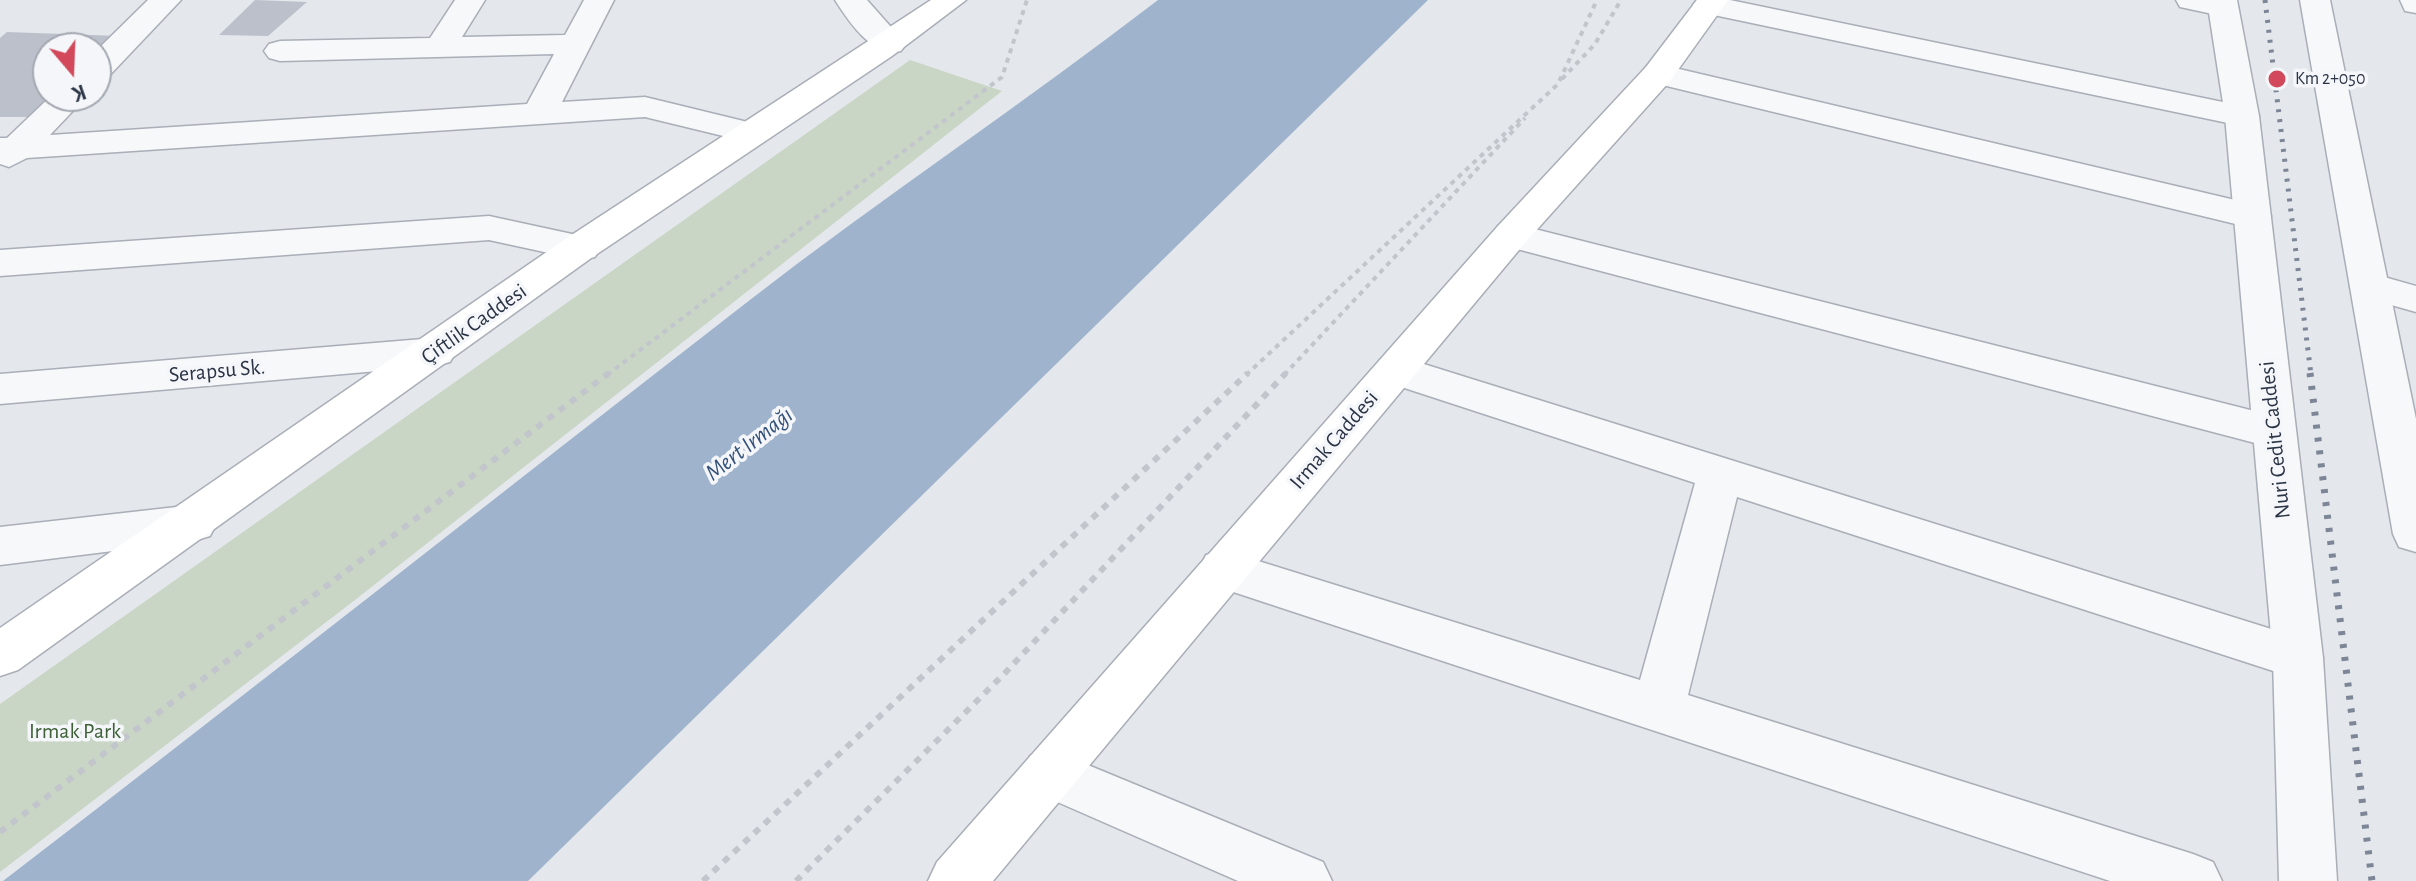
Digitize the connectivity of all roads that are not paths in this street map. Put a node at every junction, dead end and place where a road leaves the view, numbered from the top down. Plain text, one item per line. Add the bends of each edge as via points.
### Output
1 (166, 0) edge
2 (470, 0) edge
3 (599, 0) edge
4 (850, 0) edge
5 (951, 0) edge
6 (2315, 0) edge
7 (2212, 2) edge
8 (1711, 3) edge
9 (575, 44) junction
10 (890, 44) junction
11 (440, 47) junction
12 (280, 51) dead end
13 (112, 54) edge
14 (1658, 74) junction
15 (52, 112) edge
16 (539, 113) junction
17 (2242, 116) junction
18 (752, 133) junction
19 (6, 153) edge
20 (2252, 216) junction
21 (1511, 235) junction
22 (581, 248) junction
23 (0, 263) edge
24 (2370, 286) junction
25 (2416, 299) edge
26 (435, 352) junction
27 (1395, 370) junction
28 (0, 389) edge
29 (2274, 432) junction
30 (1720, 473) junction
31 (194, 523) junction
32 (2416, 534) edge
33 (0, 546) edge
34 (1223, 569) junction
35 (0, 655) edge
36 (2298, 658) junction
37 (1658, 710) junction
38 (1049, 773) junction
39 (957, 881) edge
40 (1303, 881) edge
41 (2193, 881) edge
42 (2308, 881) edge

1 - 13 street
2 - 11 street
3 - 9 street
4 - 10 street
5 - 10 main road, Çiftlik Caddesi
6 - 24 street
7 - 17 street, Nuri Cedit Caddesi
8 - 14 main road, Irmak Caddesi
8 - 17 street
9 - 11 street
9 - 16 street
10 - 18 main road, Çiftlik Caddesi
11 - 12 street
14 - 20 street
14 - 21 main road, Irmak Caddesi
15 - 19 street
16 - 18 street via 645,107
16 - 19 street
17 - 20 street, Nuri Cedit Caddesi
18 - 22 main road, Çiftlik Caddesi
20 - 29 street, Nuri Cedit Caddesi
21 - 27 main road, Irmak Caddesi
21 - 29 street
22 - 23 street via 489,228
22 - 26 main road, Çiftlik Caddesi
24 - 25 street
24 - 32 street
26 - 28 street, Serapsu Sk.
26 - 31 main road, Çiftlik Caddesi
27 - 30 street
27 - 34 main road, Irmak Caddesi
29 - 36 street, Nuri Cedit Caddesi
30 - 36 street
30 - 37 street
31 - 33 street
31 - 35 main road, Çiftlik Caddesi
34 - 37 street
34 - 38 main road, Irmak Caddesi
36 - 42 street, Nuri Cedit Caddesi
37 - 41 street
38 - 39 main road, Irmak Caddesi
38 - 40 street

